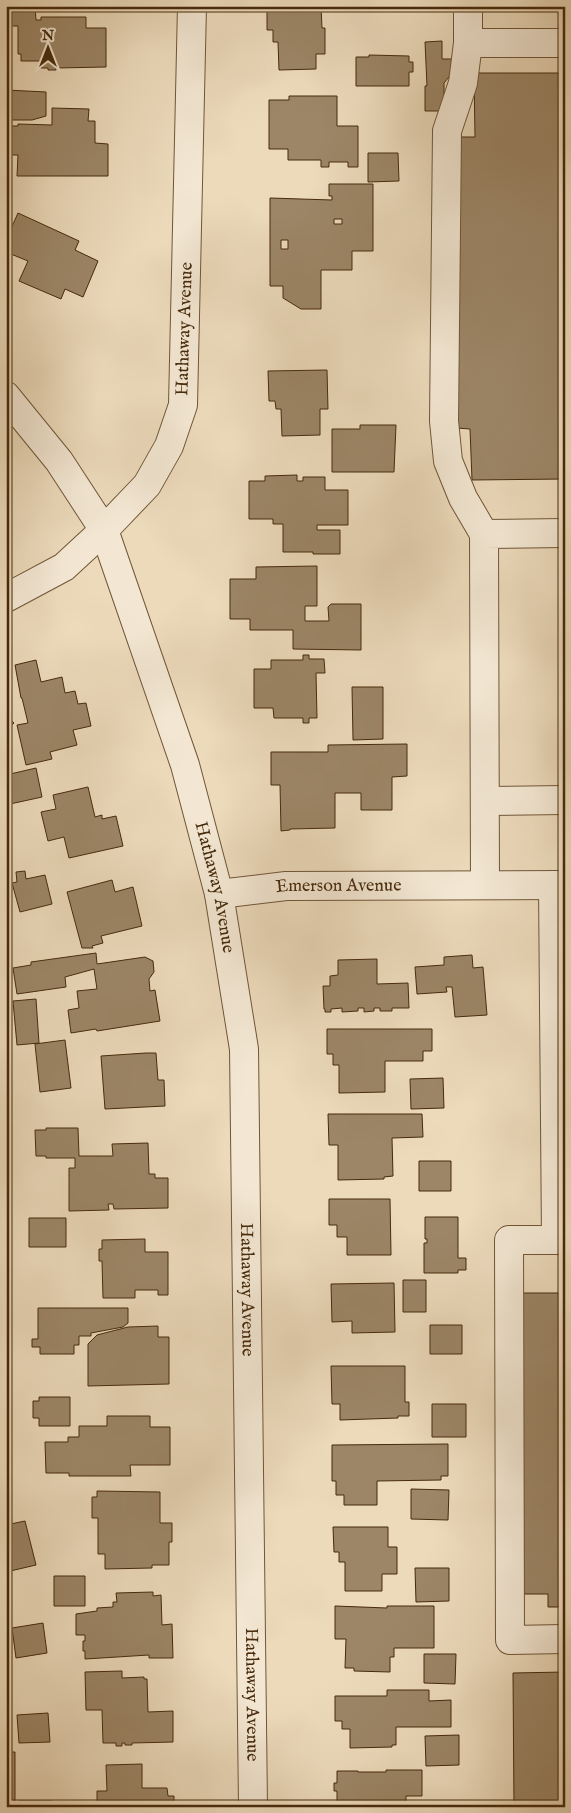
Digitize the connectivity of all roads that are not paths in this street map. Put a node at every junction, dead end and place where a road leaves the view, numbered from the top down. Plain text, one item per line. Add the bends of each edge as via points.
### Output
1 (192, 6) edge
2 (468, 6) edge
3 (468, 43) junction
4 (565, 43) edge
5 (6, 396) edge
6 (104, 530) junction
7 (565, 533) edge
8 (484, 534) junction
9 (6, 598) edge
10 (565, 800) edge
11 (485, 801) junction
12 (472, 884) junction
13 (559, 885) edge
14 (219, 894) junction
15 (560, 1240) edge
16 (565, 1639) edge
17 (253, 1807) edge

1 - 6 street, Hathaway Avenue via 183,405 168,446 147,485
2 - 3 street
3 - 4 street
3 - 8 street via 463,83 447,131 444,420 448,461 462,498
5 - 6 street via 60,461
6 - 9 street via 64,567
6 - 14 street, Hathaway Avenue via 185,765
7 - 8 street
8 - 11 street
10 - 11 street
11 - 12 street
12 - 13 street, Emerson Avenue
12 - 14 street, Emerson Avenue via 286,886
13 - 15 street
14 - 17 street, Hathaway Avenue via 244,1049
15 - 16 street via 509,1240 510,1640

